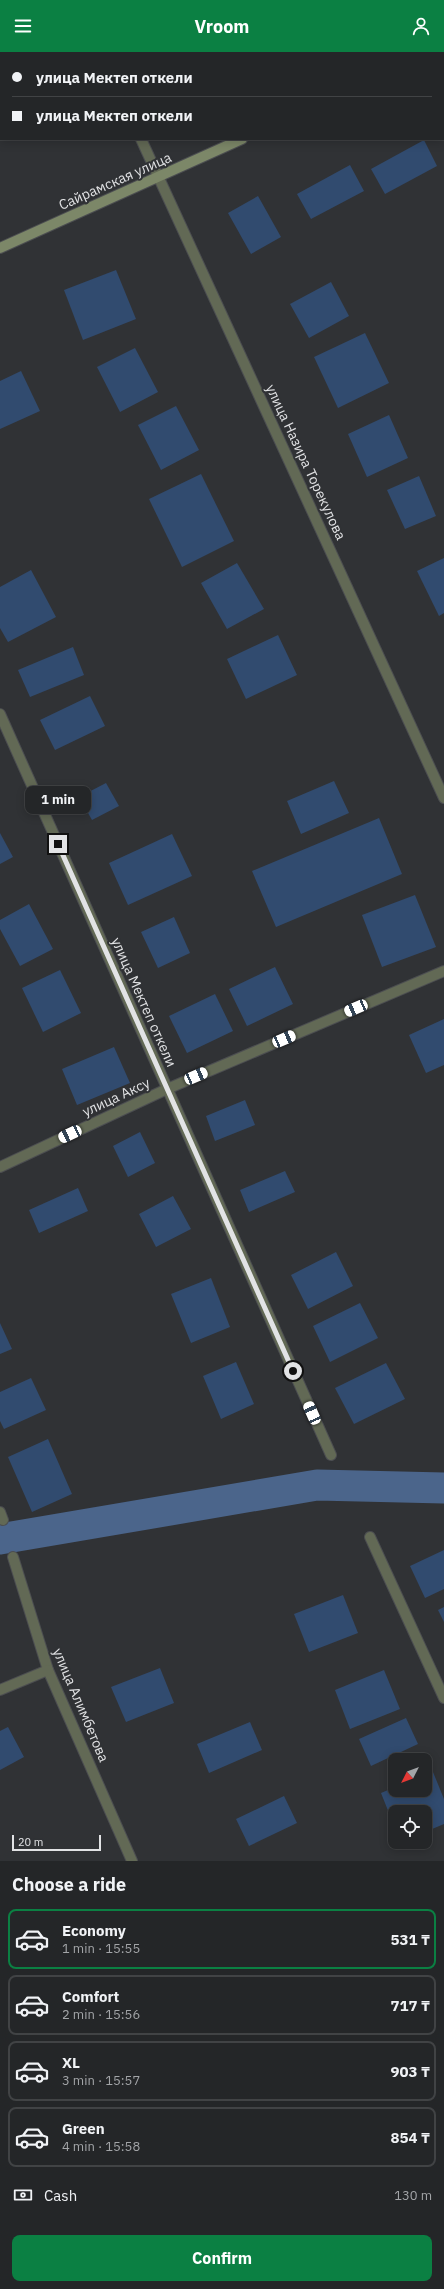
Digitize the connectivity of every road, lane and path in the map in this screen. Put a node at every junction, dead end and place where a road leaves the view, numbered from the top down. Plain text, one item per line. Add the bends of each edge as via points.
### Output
1 (142, 140) edge
2 (240, 140) edge
3 (160, 177) junction
4 (0, 248) edge
5 (0, 714) edge
6 (444, 798) edge
7 (444, 971) edge
8 (167, 1088) junction
9 (0, 1167) edge
10 (331, 1455) dead end
11 (370, 1537) dead end
12 (13, 1557) dead end
13 (48, 1670) junction
14 (0, 1690) edge
15 (444, 1698) edge
16 (132, 1861) edge

1 - 3 street, улица Назира Торекулова
2 - 3 main road, Сайрамская улица
3 - 4 main road, Сайрамская улица
3 - 6 street, улица Назира Торекулова
5 - 8 street, улица Мектеп откели
7 - 8 street, улица Аксу
8 - 9 street, улица Аксу
8 - 10 street, улица Мектеп откели
11 - 15 street
12 - 13 street, улица Алимбетова
13 - 14 street
13 - 16 street, улица Алимбетова

